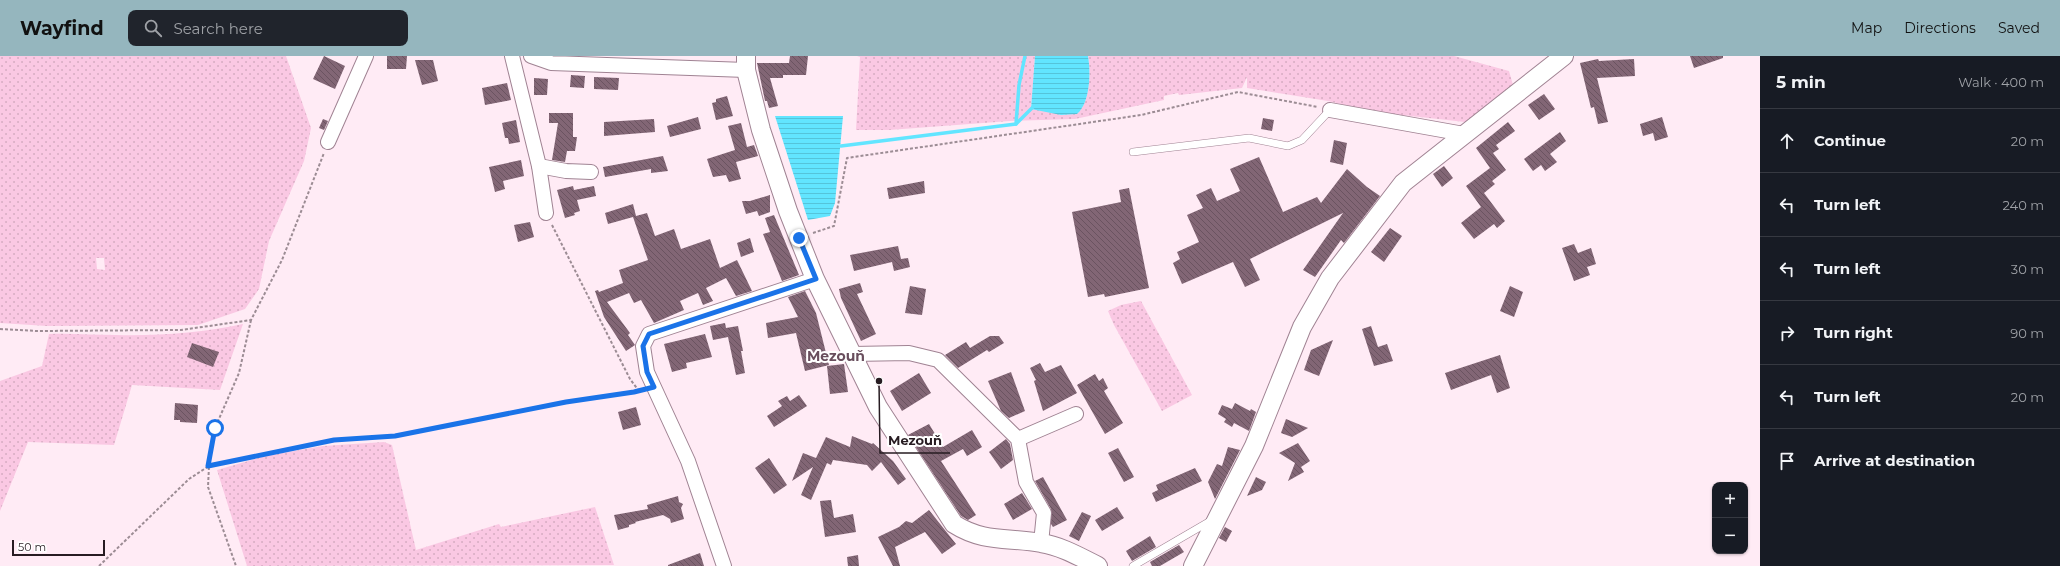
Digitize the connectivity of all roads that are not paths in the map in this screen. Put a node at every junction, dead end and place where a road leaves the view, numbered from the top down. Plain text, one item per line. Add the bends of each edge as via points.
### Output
1 (366, 56) edge
2 (512, 56) edge
3 (531, 56) edge
4 (1564, 56) edge
5 (746, 63) edge
6 (1330, 110) joint
7 (1464, 134) junction
8 (328, 142) road end
9 (1133, 152) dead end
10 (539, 166) junction
11 (591, 172) dead end
12 (546, 213) road end
13 (816, 279) junction
14 (852, 354) junction
15 (1076, 414) dead end
16 (1018, 439) junction
17 (1217, 517) junction
18 (1041, 543) junction
19 (724, 566) edge
20 (1098, 566) edge
21 (1133, 566) edge
22 (1193, 566) edge

1 - 8 street
2 - 10 street
3 - 5 street via 551,63
4 - 7 street
5 - 13 street via 761,130 788,211
6 - 7 street
6 - 9 lane via 1302,140 1288,146 1249,138
7 - 17 street via 1403,183 1330,278 1302,327 1254,446
10 - 11 street
10 - 12 street
13 - 14 street
13 - 19 street via 649,334 643,346 647,372 688,462
14 - 16 street via 909,353 938,360
14 - 18 street via 878,407 954,524 968,534 991,539
15 - 16 street
16 - 18 street via 1026,482 1044,513
17 - 21 lane
17 - 22 street
18 - 20 street via 1064,550

